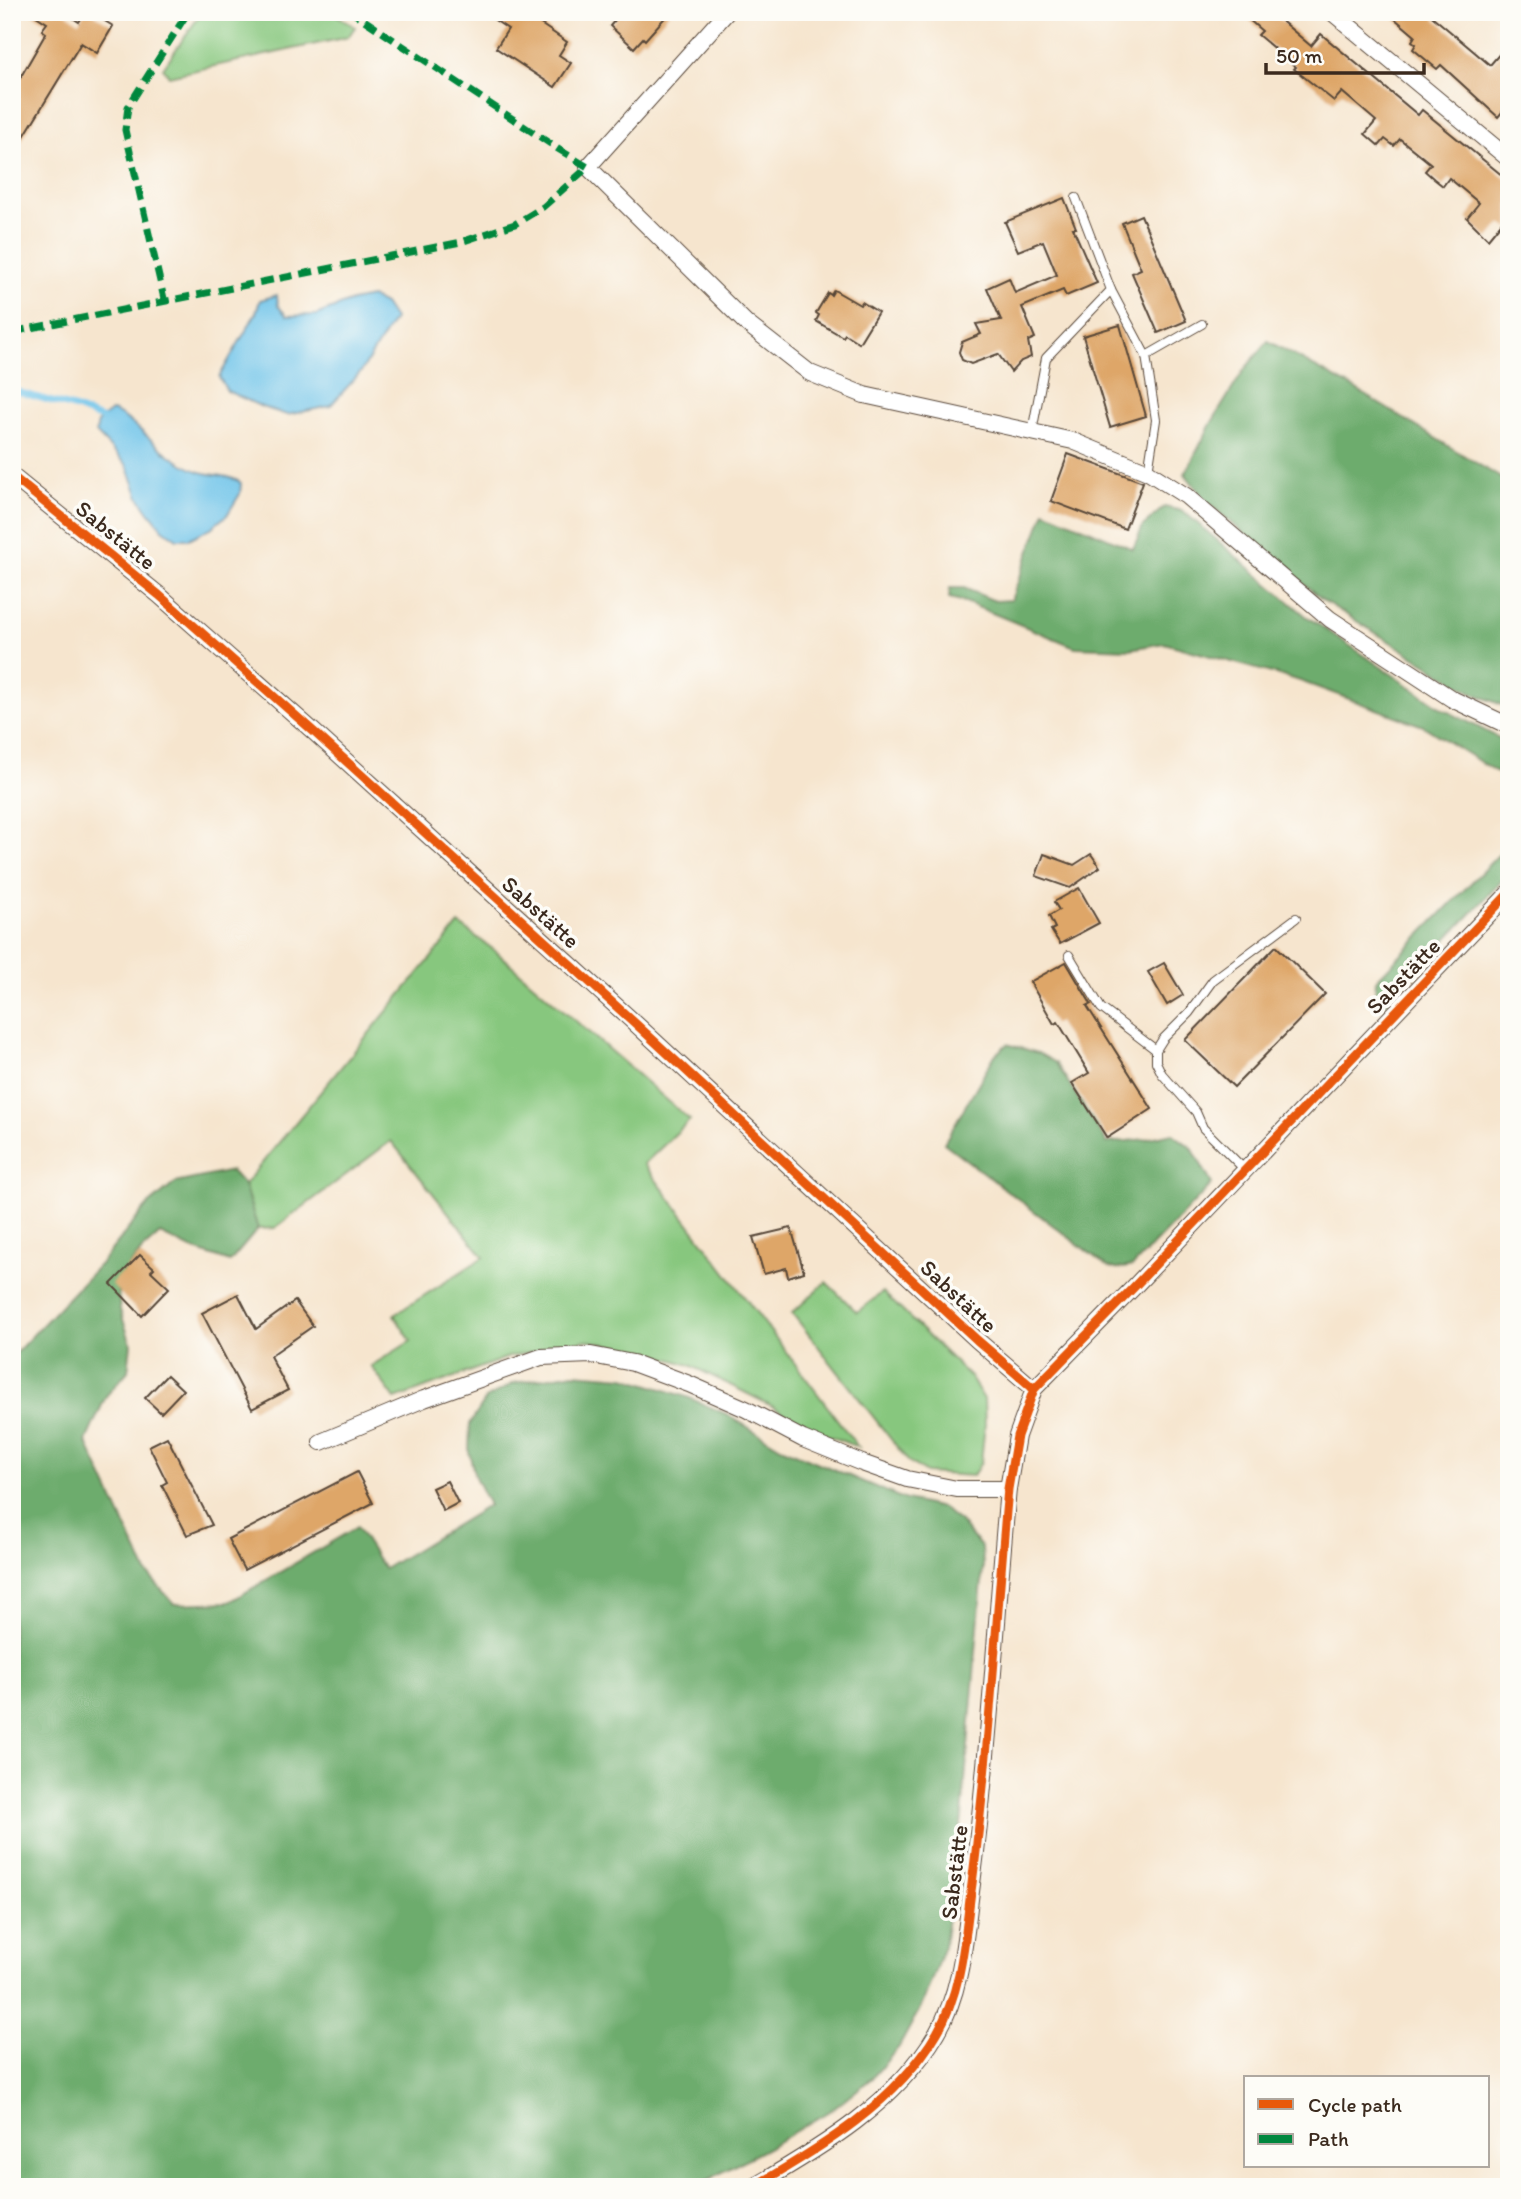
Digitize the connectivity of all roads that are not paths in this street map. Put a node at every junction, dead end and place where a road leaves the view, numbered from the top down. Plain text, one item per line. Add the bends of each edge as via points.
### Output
1 (727, 12) edge
2 (1332, 12) edge
3 (1509, 159) edge
4 (1076, 198) dead end
5 (1111, 290) junction
6 (1202, 324) dead end
7 (1146, 356) junction
8 (1032, 432) junction
9 (1148, 472) junction
10 (12, 476) edge
11 (1509, 726) edge
12 (1509, 893) edge
13 (1296, 918) dead end
14 (1069, 955) dead end
15 (1156, 1050) junction
16 (1245, 1170) junction
17 (1034, 1389) junction
18 (321, 1442) dead end
19 (1008, 1489) junction
20 (752, 2187) edge

1 - 8 street via 589,167 746,323 810,373 864,395
2 - 3 street
4 - 5 lane
5 - 7 lane
5 - 8 lane via 1046,358
6 - 7 lane
7 - 9 lane via 1156,420
8 - 9 street via 1073,441
9 - 11 street via 1186,496 1330,619 1452,699
10 - 17 street, Sabstätte via 159,595 303,722
12 - 16 street, Sabstätte
13 - 15 lane via 1213,980
14 - 15 lane via 1101,1008
15 - 16 lane via 1162,1074 1196,1112 1203,1128
16 - 17 street, Sabstätte
17 - 19 street, Sabstätte via 1017,1436
18 - 19 street via 541,1357 591,1354 633,1363 689,1384 803,1439 907,1479 957,1489
19 - 20 street, Sabstätte via 978,1834 951,2006 921,2059 887,2094 851,2125

